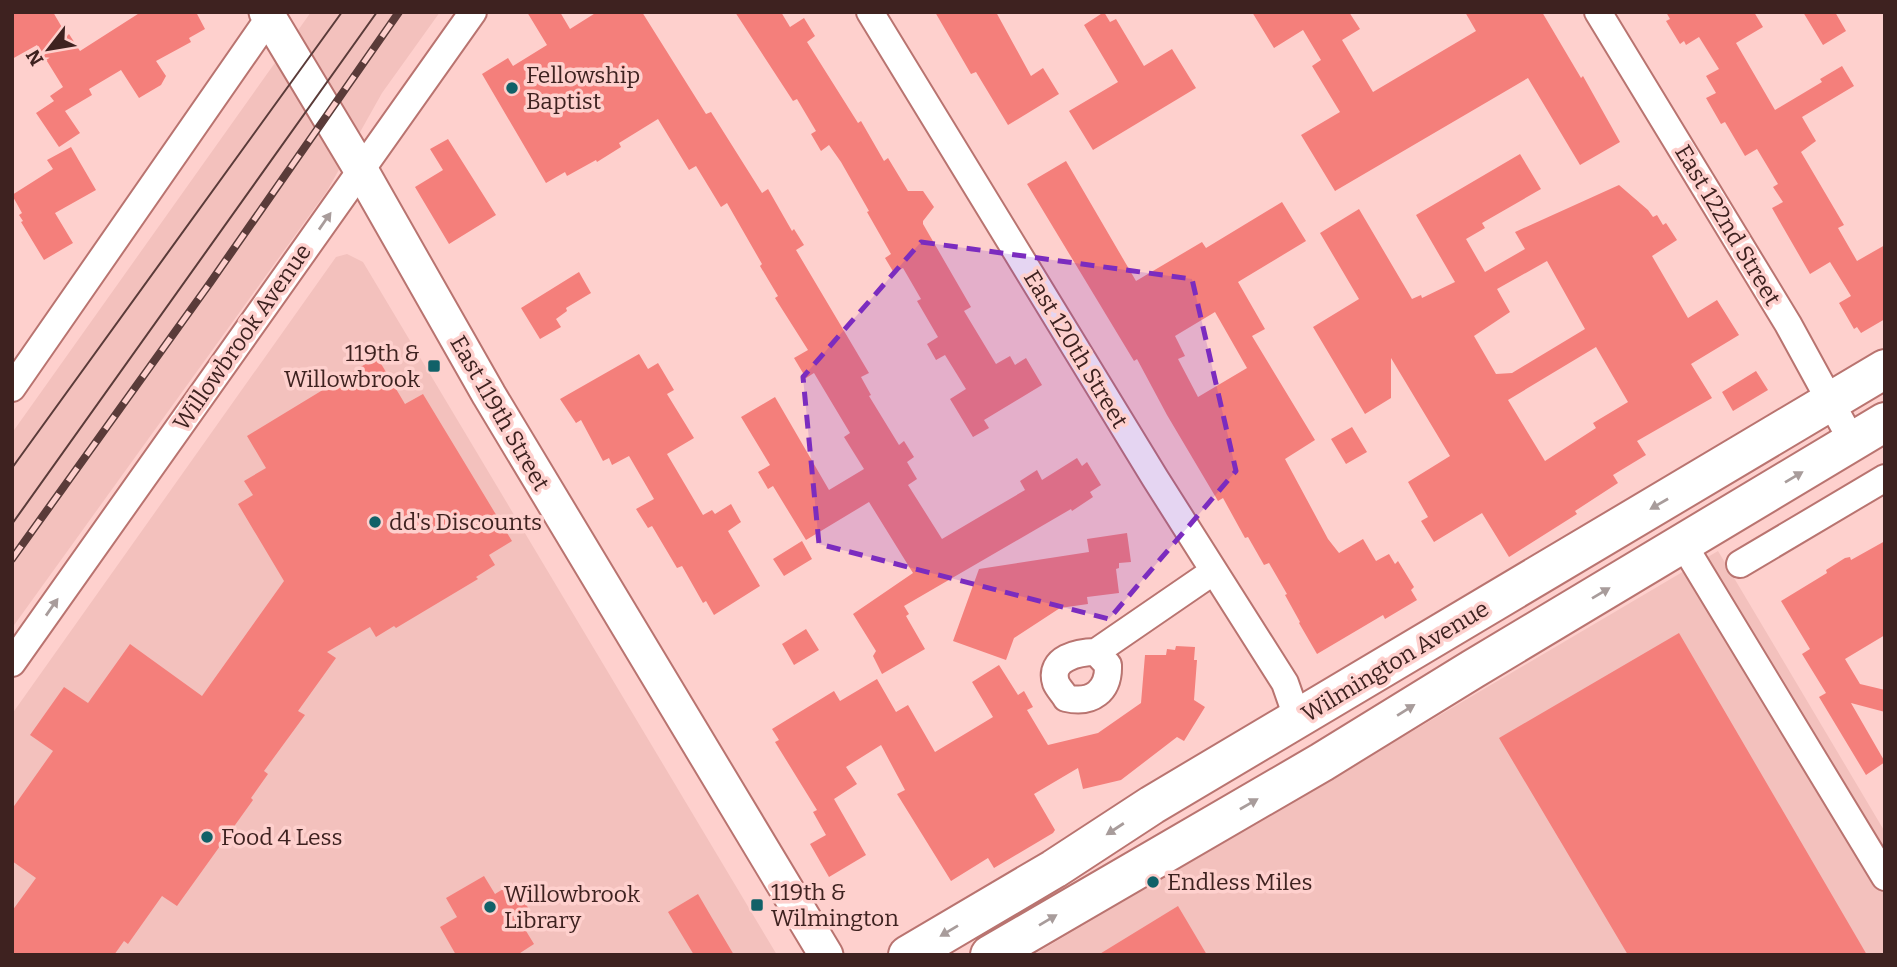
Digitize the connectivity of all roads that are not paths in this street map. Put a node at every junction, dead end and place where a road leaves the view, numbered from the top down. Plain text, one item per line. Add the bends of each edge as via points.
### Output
1 (473, 12) edge
2 (870, 12) edge
3 (1598, 12) edge
4 (269, 14) edge
5 (361, 170) junction
6 (1885, 369) edge
7 (12, 388) edge
8 (1830, 402) junction
9 (1885, 422) edge
10 (1852, 441) junction
11 (1885, 478) edge
12 (1683, 544) junction
13 (1740, 564) dead end
14 (1214, 571) junction
15 (1096, 652) dead end
16 (12, 663) edge
17 (1311, 712) junction
18 (1885, 877) edge
19 (826, 955) edge
20 (908, 955) edge
21 (989, 955) edge

1 - 5 street, Willowbrook Avenue
2 - 14 street, East 120th Street
3 - 8 street, East 122nd Street via 1788,324
4 - 5 street, East 119th Street
4 - 7 street
16 -> 5 street, Willowbrook Avenue
5 - 19 street, East 119th Street via 496,407
6 - 8 main road, Wilmington Avenue
8 - 10 street, East 122nd Street
8 -> 17 main road, Wilmington Avenue
9 - 10 main road, Wilmington Avenue
12 -> 10 main road, Wilmington Avenue
11 - 13 street
12 - 18 street
21 -> 12 main road, Wilmington Avenue via 1322,762
14 - 15 street
14 - 17 street, East 120th Street via 1285,684
17 -> 20 main road, Wilmington Avenue

